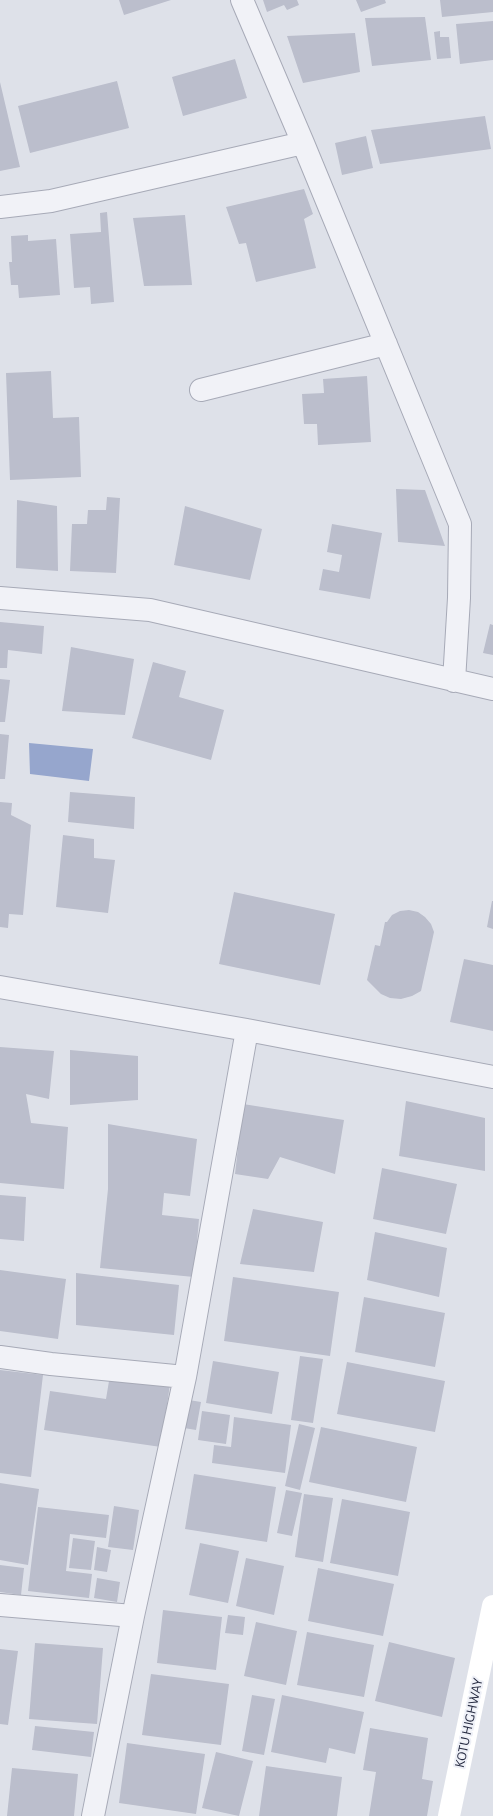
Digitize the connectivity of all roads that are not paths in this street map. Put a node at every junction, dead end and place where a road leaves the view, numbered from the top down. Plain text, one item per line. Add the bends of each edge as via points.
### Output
1 (242, 0) edge
2 (303, 143) junction
3 (0, 207) edge
4 (386, 344) junction
5 (201, 390) dead end
6 (0, 598) edge
7 (454, 681) junction
8 (493, 689) edge
9 (0, 987) edge
10 (247, 1030) junction
11 (493, 1077) edge
12 (0, 1357) edge
13 (185, 1377) junction
14 (0, 1605) edge
15 (493, 1606) edge
16 (133, 1616) junction
17 (93, 1816) edge
18 (449, 1816) edge

1 - 2 street
2 - 3 street via 51,201
2 - 4 street
4 - 5 street
4 - 7 street via 460,524
6 - 7 street via 150,610
7 - 8 street
9 - 10 street
10 - 11 street
10 - 13 street
12 - 13 street
13 - 16 street
14 - 16 street
15 - 18 street, KOTU HIGHWAY
16 - 17 street

